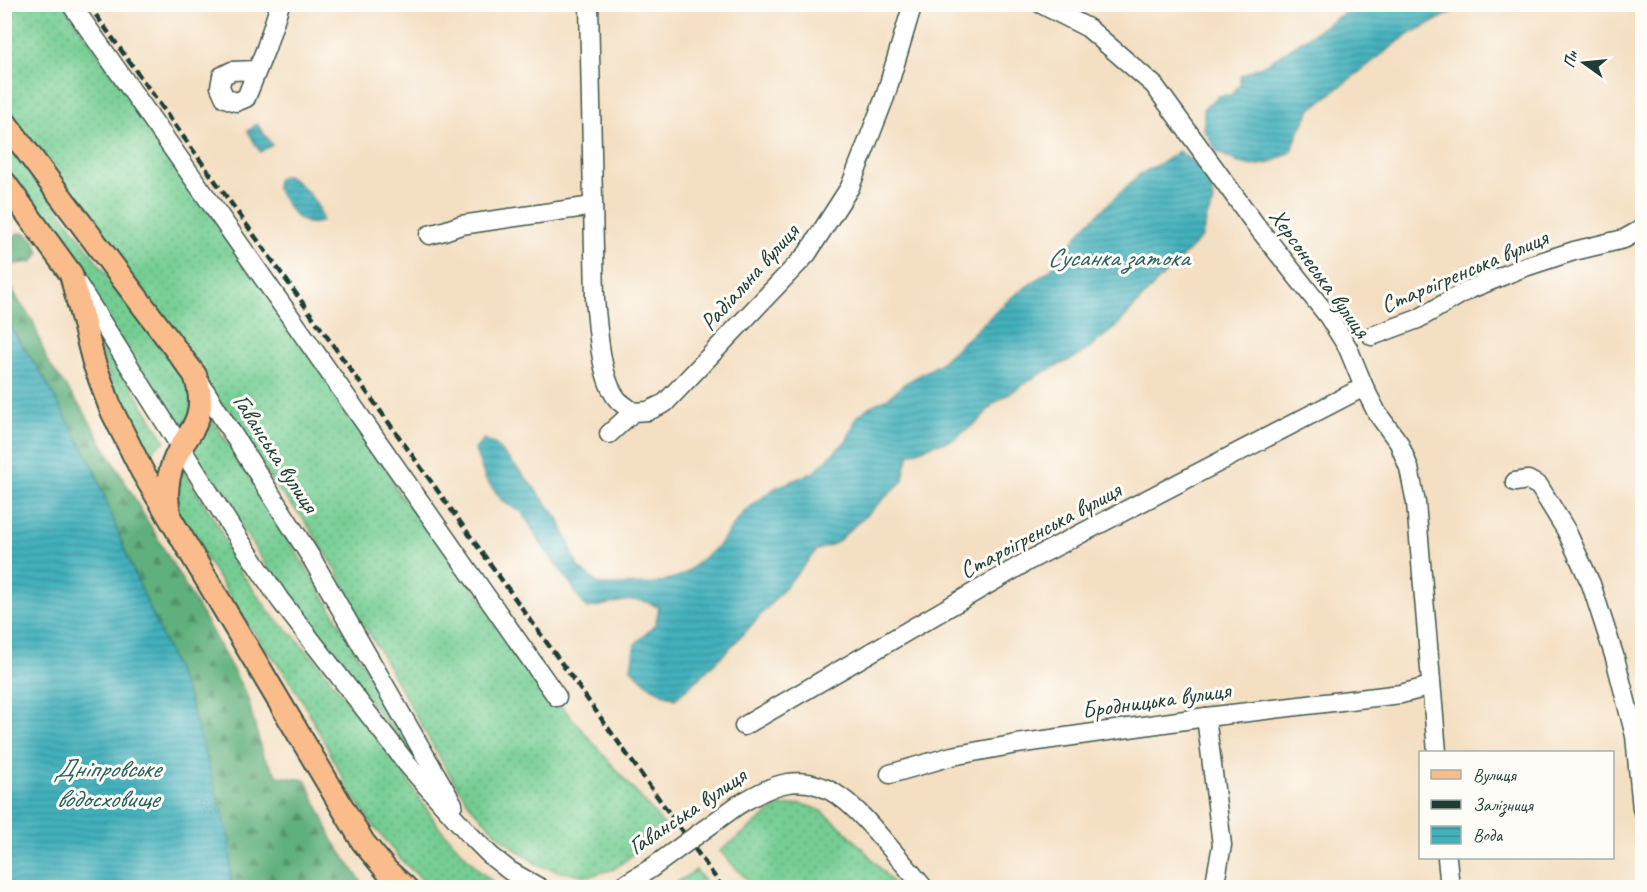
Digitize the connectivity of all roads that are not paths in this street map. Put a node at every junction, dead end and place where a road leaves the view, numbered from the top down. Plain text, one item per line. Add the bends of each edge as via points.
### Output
1 (71, 4) edge
2 (280, 4) edge
3 (589, 4) edge
4 (910, 4) edge
5 (1041, 4) edge
6 (257, 70) dead end
7 (4, 122) edge
8 (4, 182) edge
9 (593, 206) junction
10 (1642, 229) edge
11 (429, 235) dead end
12 (1624, 239) junction
13 (1642, 242) edge
14 (71, 274) junction
15 (1372, 336) dead end
16 (195, 375) junction
17 (1364, 387) junction
18 (633, 412) junction
19 (609, 434) dead end
20 (180, 448) junction
21 (1515, 482) dead end
22 (170, 517) junction
23 (1431, 686) junction
24 (557, 697) dead end
25 (1206, 717) junction
26 (744, 726) dead end
27 (1437, 751) edge
28 (890, 774) dead end
29 (1642, 809) edge
30 (470, 835) junction
31 (1447, 859) edge
32 (406, 888) edge
33 (540, 888) edge
34 (619, 888) edge
35 (924, 888) edge
36 (1214, 888) edge
37 (1450, 888) edge

1 - 24 street
2 - 6 street
3 - 9 street
4 - 18 street, Радіальна вулиця via 885,97 850,187 807,254 665,403 648,411
5 - 17 street, Херсонеська вулиця via 1088,28 1154,85 1328,316 1348,348
7 - 16 main road, Гаванська вулиця
8 - 14 main road, Гаванська вулиця
9 - 11 street via 461,225
9 - 18 street via 599,343 609,385
10 - 12 street, Староігренська вулиця
12 - 13 street
12 - 15 street, Староігренська вулиця via 1522,268 1468,291 1418,319
14 - 20 street, Гаванська вулиця
14 - 22 main road, Гаванська вулиця via 94,363 111,409
16 - 20 main road via 201,404 199,414
16 - 30 street, Гаванська вулиця via 312,559
17 - 23 street, Херсонеська вулиця via 1399,443 1409,468 1416,503
17 - 26 street, Староігренська вулиця via 1028,561
18 - 19 street, Радіальна вулиця
20 - 22 main road via 167,481
20 - 30 street, Гаванська вулиця via 280,600 408,765
21 - 29 street via 1528,480 1539,486 1566,530 1591,584 1635,736
22 - 32 main road, Гаванська вулиця via 363,843
23 - 25 street, Бродницька вулиця via 1390,696
23 - 27 street, Херсонеська вулиця
25 - 28 street, Бродницька вулиця via 974,752
25 - 36 street via 1222,845
30 - 33 street, Гаванська вулиця via 510,871
31 - 37 street
34 - 35 street, Гаванська вулиця, bridge via 763,791 783,784 809,782 832,791 861,814

